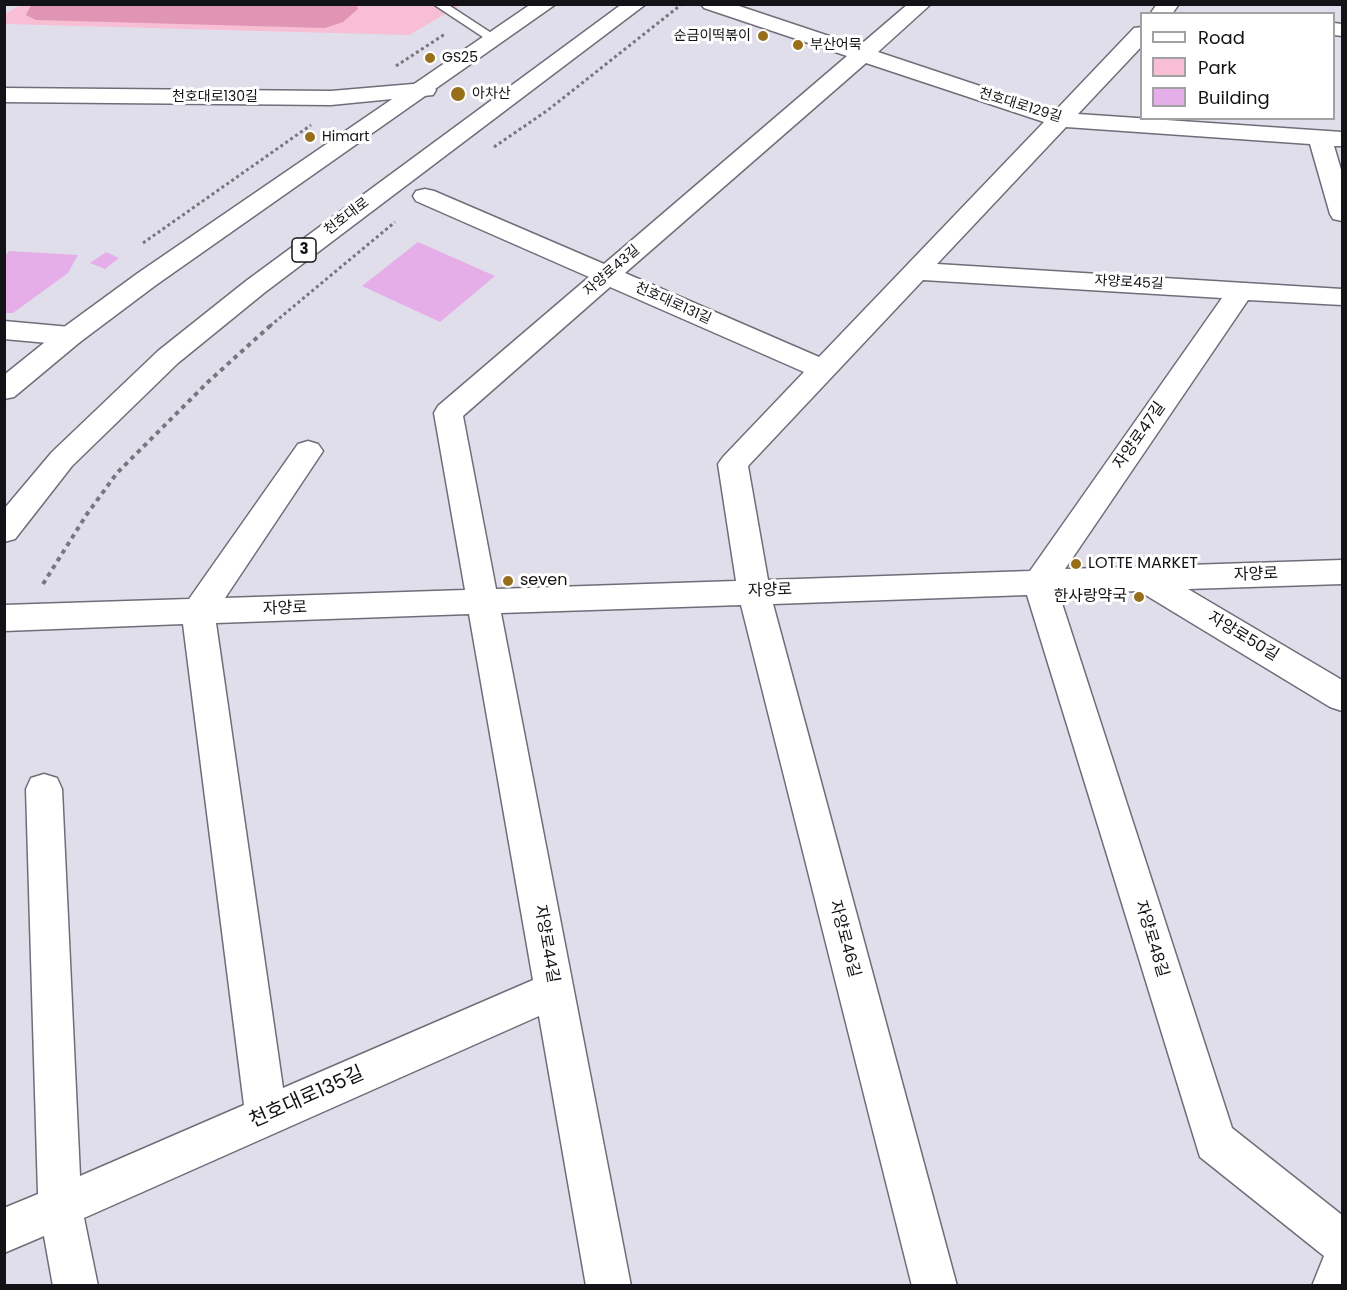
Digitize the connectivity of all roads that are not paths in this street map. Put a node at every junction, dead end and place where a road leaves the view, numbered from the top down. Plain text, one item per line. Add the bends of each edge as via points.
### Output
1 (438, 4) edge
2 (546, 4) edge
3 (636, 4) edge
4 (711, 4) edge
5 (921, 4) edge
6 (1140, 35) edge
7 (496, 40) junction
8 (863, 55) junction
9 (425, 90) junction
10 (4, 95) edge
11 (1057, 119) junction
12 (1331, 138) edge
13 (425, 196) road end
14 (1342, 214) edge
15 (915, 271) junction
16 (607, 275) junction
17 (1240, 290) junction
18 (1342, 297) edge
19 (4, 330) edge
20 (70, 336) junction
21 (822, 369) junction
22 (4, 390) edge
23 (308, 451) dead end
24 (4, 531) edge
25 (1342, 572) edge
26 (1143, 578) junction
27 (1039, 582) junction
28 (754, 592) junction
29 (483, 602) junction
30 (198, 612) junction
31 (13, 617) edge
32 (1342, 697) edge
33 (44, 789) dead end
34 (554, 990) junction
35 (266, 1116) junction
36 (60, 1206) junction
37 (4, 1230) edge
38 (1342, 1242) edge
39 (1342, 1268) edge
40 (76, 1286) edge
41 (609, 1286) edge
42 (935, 1286) edge
43 (1334, 1286) edge

1 - 7 lane
2 - 7 street
3 - 24 street, 천호대로 / 3 via 292,258 168,357 63,459
4 - 8 street, 천호대로129길
5 - 8 street, 자양로43길
6 - 11 street
7 - 9 street
8 - 11 street, 천호대로129길
8 - 16 street, 자양로43길
9 - 10 street, 천호대로130길 via 331,98
9 - 20 street
11 - 12 street, 천호대로129길
11 - 15 street
12 - 14 street
13 - 16 street, 천호대로131길
15 - 17 street, 자양로45길
15 - 21 street
16 - 21 street, 천호대로131길
16 - 29 street, 자양로43길 via 448,413
17 - 18 street, 자양로45길
17 - 27 street, 자양로47길
19 - 20 street
20 - 22 street
21 - 28 street via 733,464
23 - 30 street
25 - 26 street, 자양로
26 - 27 street, 자양로
26 - 32 street, 자양로50길
27 - 28 street, 자양로
27 - 38 street, 자양로48길 via 1215,1142
28 - 29 street, 자양로
28 - 42 street, 자양로46길
29 - 30 street, 자양로
29 - 34 street, 자양로44길
30 - 31 street, 자양로
30 - 35 street
33 - 36 street
34 - 35 street, 천호대로135길
34 - 41 street, 자양로44길
35 - 36 street, 천호대로135길
36 - 37 street, 천호대로135길
36 - 40 street
39 - 43 street

